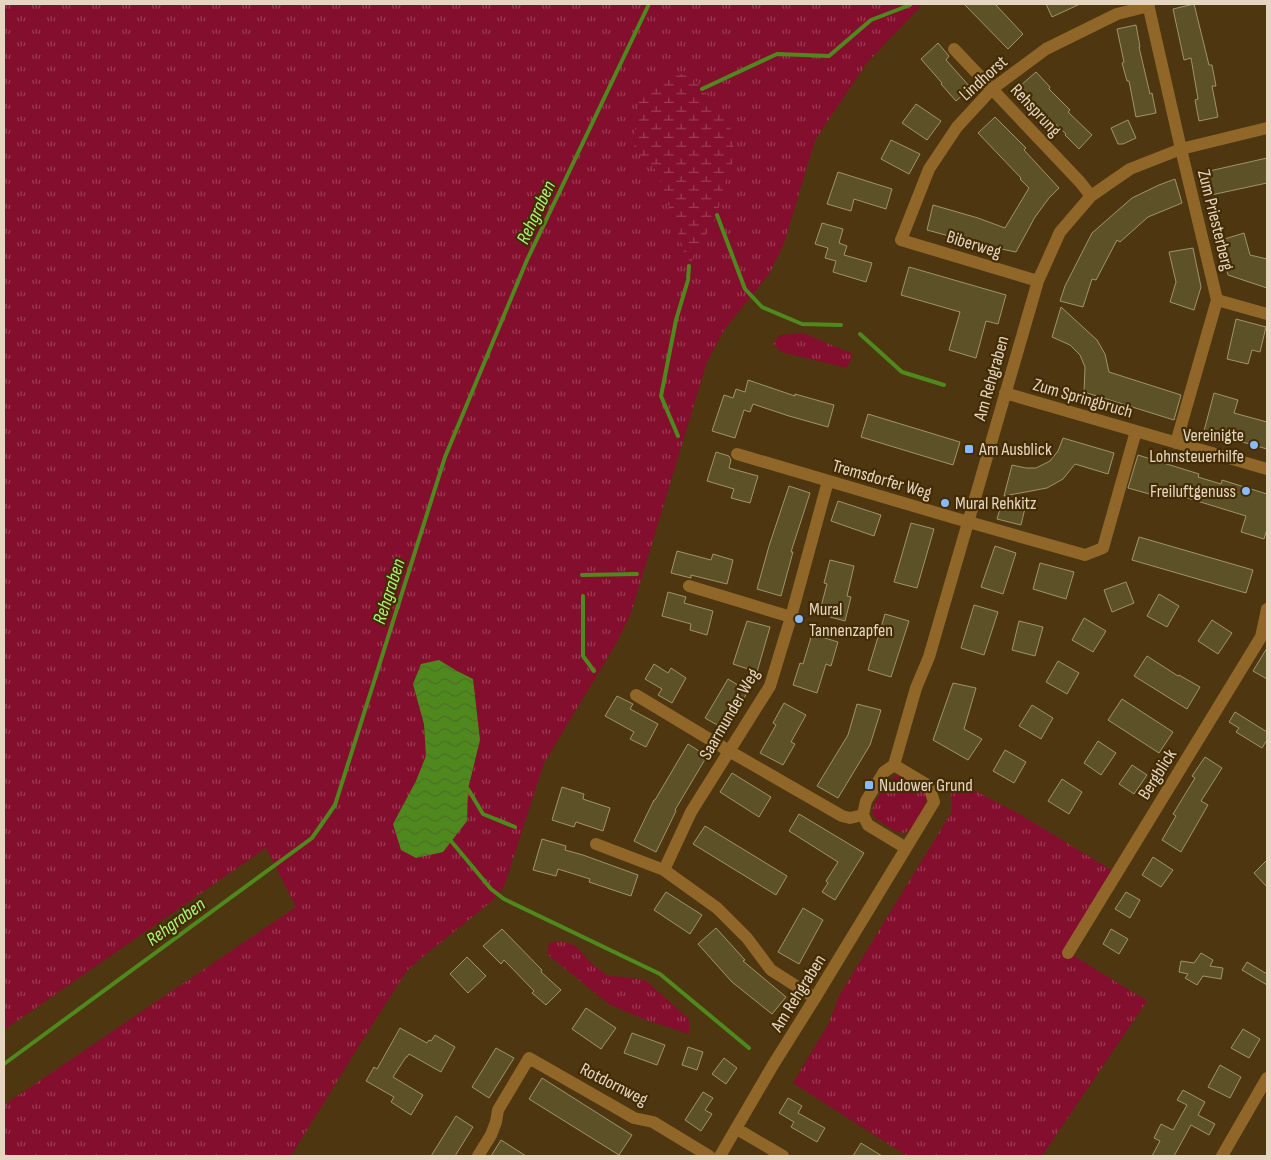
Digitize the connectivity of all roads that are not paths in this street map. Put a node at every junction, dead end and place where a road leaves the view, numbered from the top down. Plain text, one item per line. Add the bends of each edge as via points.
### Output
1 (1148, 5) edge
2 (954, 49) dead end
3 (992, 89) junction
4 (1267, 128) edge
5 (1181, 149) junction
6 (1091, 196) junction
7 (901, 240) joint
8 (1038, 281) junction
9 (1217, 300) junction
10 (1267, 314) edge
11 (1005, 393) junction
12 (1136, 431) junction
13 (1176, 443) junction
14 (737, 454) dead end
15 (1267, 470) edge
16 (828, 481) junction
17 (969, 522) junction
18 (689, 586) dead end
19 (1267, 609) edge
20 (791, 617) junction
21 (636, 695) dead end
22 (729, 751) junction
23 (894, 765) junction
24 (863, 815) junction
25 (596, 844) dead end
26 (906, 848) junction
27 (664, 870) junction
28 (1068, 953) dead end
29 (816, 998) junction
30 (1267, 1078) edge
31 (737, 1129) junction
32 (478, 1156) edge
33 (709, 1156) edge
34 (720, 1156) edge
35 (783, 1156) edge
36 (1222, 1156) edge

1 - 3 street, Lindhorst via 1117,14 1046,48
1 - 5 street, Zum Priesterberg
2 - 3 street, Rehsprung
3 - 6 street, Rehsprung
3 - 7 street, Lindhorst via 957,127 928,169
4 - 5 street, Am Rehgraben
5 - 6 street, Am Rehgraben via 1130,169
5 - 9 street, Zum Priesterberg
6 - 8 street, Am Rehgraben via 1060,232
7 - 8 street, Biberweg
8 - 11 street, Am Rehgraben
9 - 10 street
9 - 13 street, Zum Priesterberg
11 - 12 street, Zum Springbruch
11 - 17 street, Am Rehgraben
12 - 13 street, Zum Springbruch
12 - 17 street, Tremsdorfer Weg via 1103,548 1085,555
13 - 15 street, Zum Springbruch
14 - 16 street, Tremsdorfer Weg
16 - 17 street, Tremsdorfer Weg
16 - 20 street, Saarmunder Weg
17 - 23 street, Am Rehgraben
18 - 20 street
19 - 28 street, Bergblick via 1260,637
20 - 22 street, Saarmunder Weg via 770,686
21 - 22 street
22 - 24 street via 842,816
22 - 27 street, Saarmunder Weg via 691,812
23 - 24 street, Am Rehgraben via 884,772 866,801
23 - 26 street, Am Rehgraben via 929,786 934,802
24 - 26 street via 868,825
25 - 27 street
26 - 29 street, Am Rehgraben
27 - 29 street via 716,908 747,938 771,970
29 - 31 street, Am Rehgraben
30 - 36 street
31 - 34 street, Am Rehgraben
31 - 35 street
32 - 33 street, Rotdornweg via 491,1135 498,1110 530,1058 634,1118 653,1122

